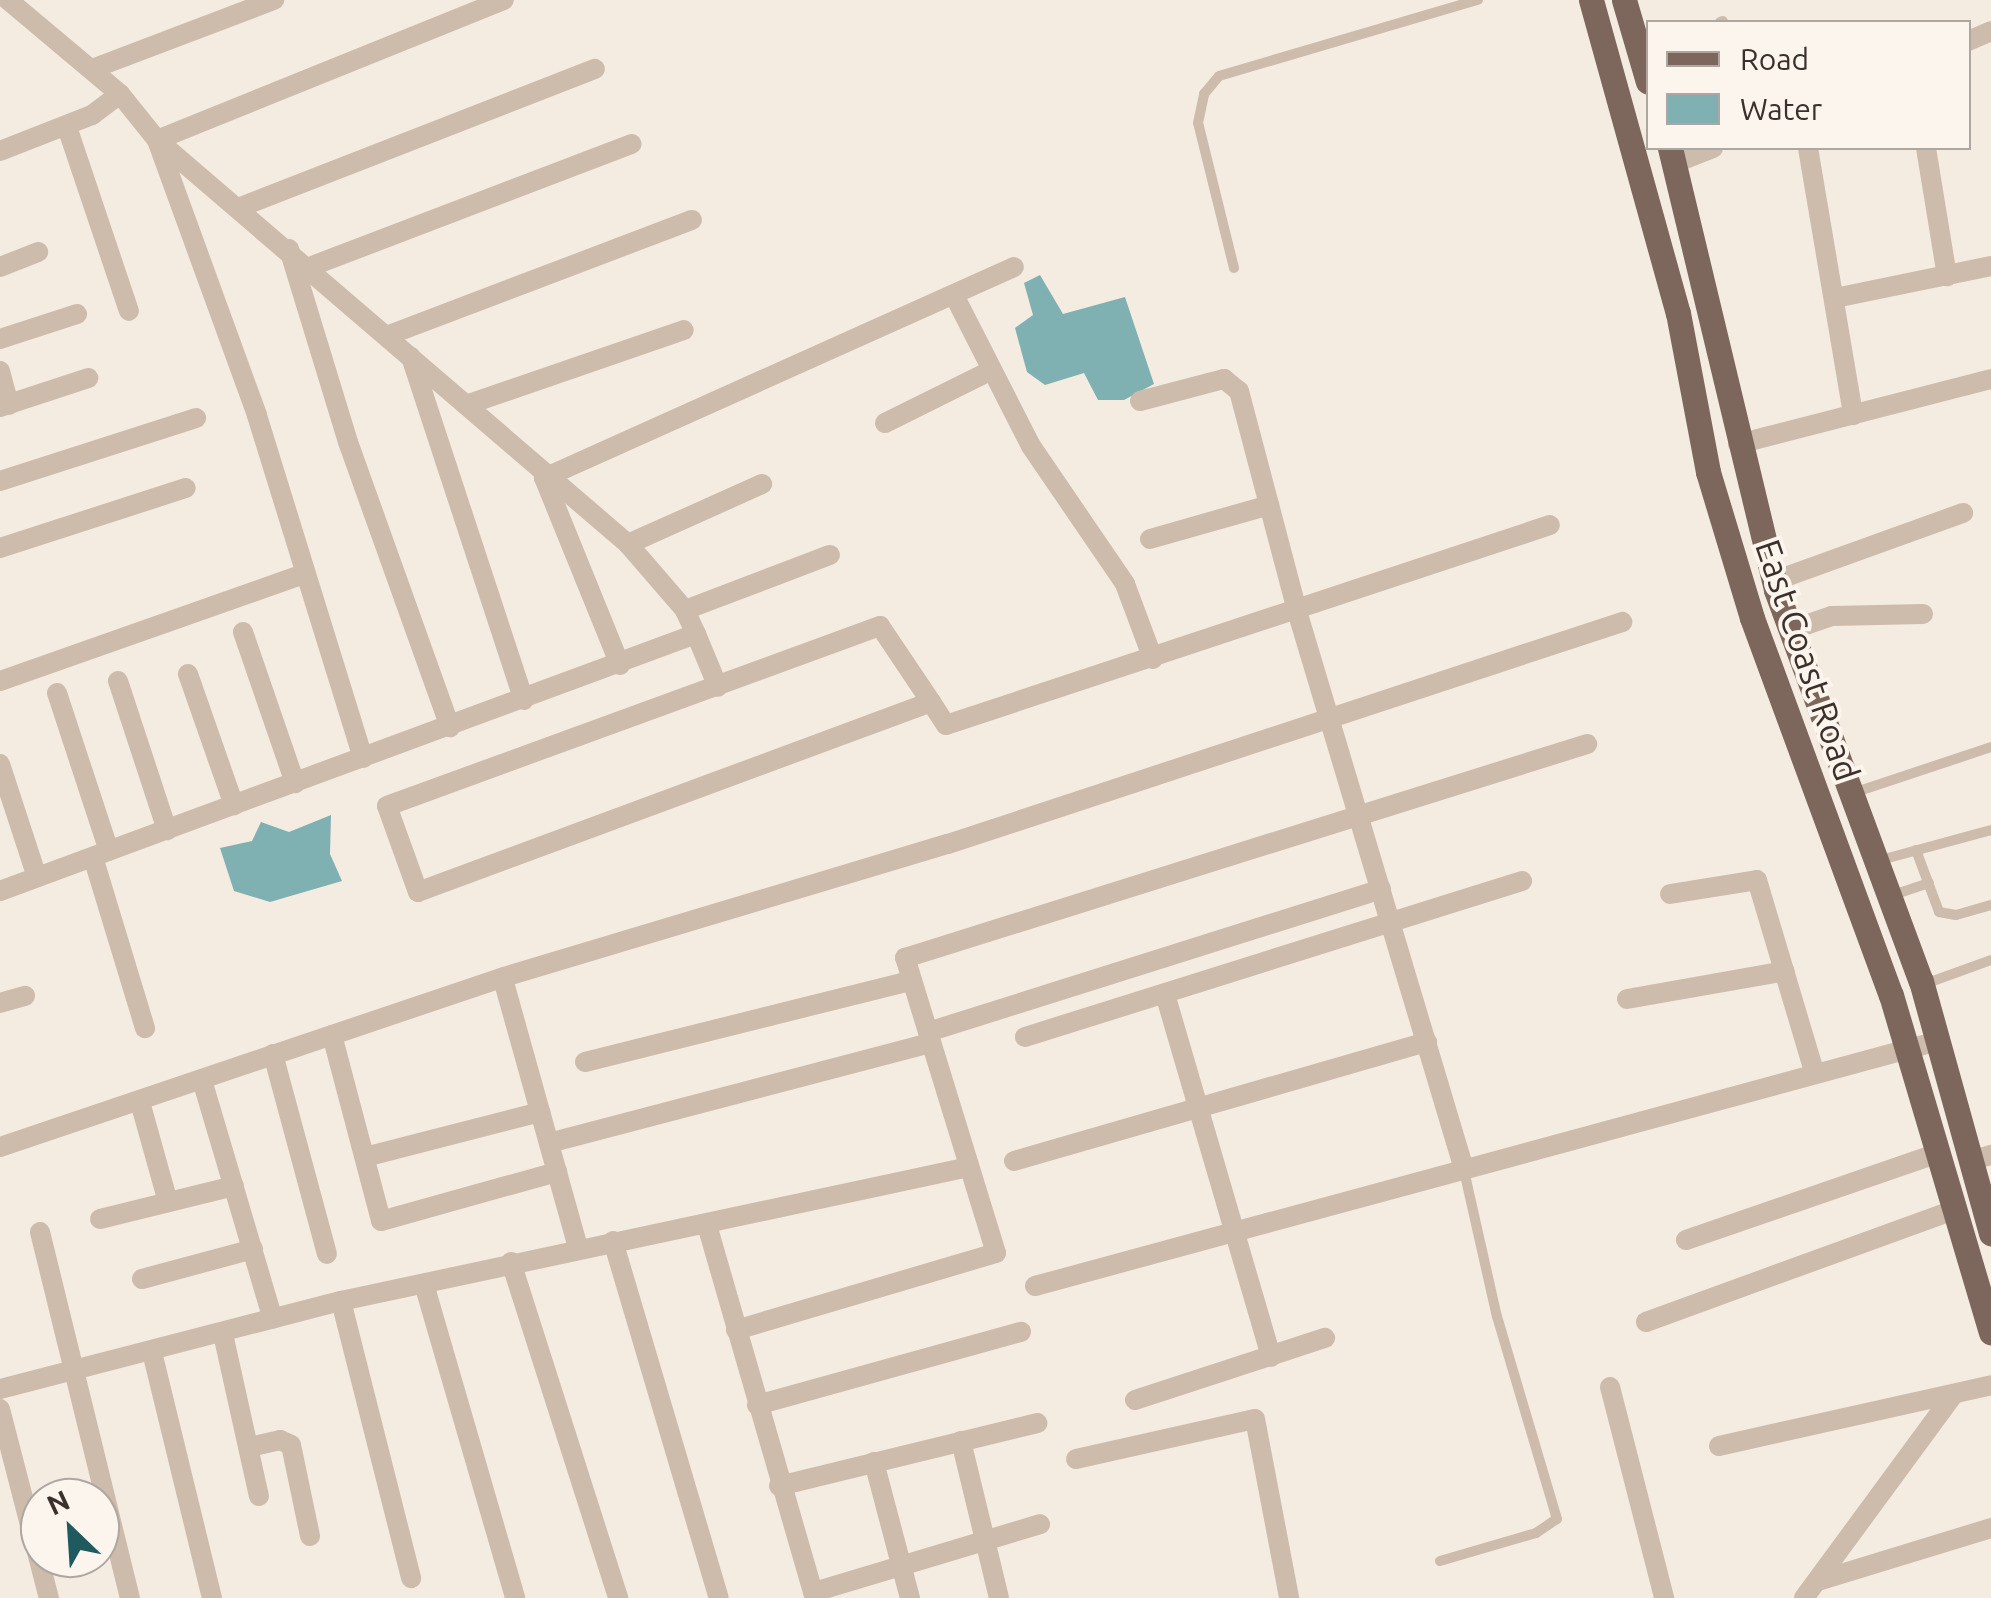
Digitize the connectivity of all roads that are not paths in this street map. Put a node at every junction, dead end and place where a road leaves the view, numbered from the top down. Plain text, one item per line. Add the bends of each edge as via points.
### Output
1 (10, 0) edge
2 (274, 0) edge
3 (504, 0) edge
4 (1478, 0) edge
5 (1590, 0) edge
6 (1624, 0) edge
7 (1641, 32) edge
8 (1646, 68) edge
9 (595, 69) dead end
10 (92, 70) junction
11 (120, 94) junction
12 (67, 126) junction
13 (157, 140) junction
14 (632, 144) dead end
15 (1701, 150) edge
16 (1808, 150) edge
17 (1926, 150) edge
18 (0, 151) edge
19 (1672, 155) edge
20 (238, 208) junction
21 (692, 220) dead end
22 (288, 247) junction
23 (38, 252) dead end
24 (312, 266) junction
25 (1991, 266) edge
26 (0, 267) edge
27 (1014, 267) dead end
28 (1234, 268) dead end
29 (1948, 276) junction
30 (954, 295) junction
31 (1835, 298) junction
32 (129, 310) dead end
33 (77, 314) dead end
34 (684, 330) dead end
35 (388, 335) junction
36 (0, 339) edge
37 (410, 355) junction
38 (0, 370) edge
39 (992, 370) junction
40 (88, 378) dead end
41 (1991, 380) edge
42 (1140, 401) dead end
43 (469, 404) junction
44 (4, 406) edge
45 (1853, 415) junction
46 (196, 418) dead end
47 (885, 423) dead end
48 (1738, 444) junction
49 (544, 478) junction
50 (0, 481) edge
51 (762, 484) dead end
52 (186, 488) dead end
53 (1269, 504) junction
54 (1963, 513) dead end
55 (1550, 525) dead end
56 (1150, 539) dead end
57 (628, 544) junction
58 (0, 548) edge
59 (830, 555) dead end
60 (304, 574) junction
61 (1774, 581) junction
62 (685, 610) junction
63 (1297, 611) junction
64 (1923, 614) dead end
65 (1622, 622) dead end
66 (1791, 630) junction
67 (243, 632) dead end
68 (696, 634) junction
69 (1154, 659) junction
70 (620, 665) junction
71 (188, 674) dead end
72 (0, 681) edge
73 (118, 682) dead end
74 (718, 687) junction
75 (57, 693) dead end
76 (524, 700) junction
77 (931, 702) junction
78 (1332, 714) junction
79 (450, 726) junction
80 (1587, 744) dead end
81 (1991, 747) edge
82 (363, 758) junction
83 (0, 764) edge
84 (295, 783) junction
85 (1852, 794) junction
86 (234, 805) junction
87 (1360, 815) junction
88 (167, 830) junction
89 (1991, 830) edge
90 (1916, 850) junction
91 (101, 854) junction
92 (1876, 862) junction
93 (37, 877) junction
94 (1522, 881) dead end
95 (1928, 882) junction
96 (1381, 889) junction
97 (0, 890) edge
98 (1670, 894) dead end
99 (1890, 896) junction
100 (1991, 905) edge
101 (1391, 923) junction
102 (1991, 960) edge
103 (1784, 971) junction
104 (503, 979) junction
105 (911, 981) junction
106 (1921, 985) junction
107 (1165, 994) junction
108 (25, 996) dead end
109 (1892, 996) junction
110 (1627, 999) dead end
111 (0, 1003) edge
112 (145, 1028) dead end
113 (332, 1035) junction
114 (1026, 1037) dead end
115 (929, 1038) junction
116 (1938, 1041) junction
117 (1427, 1042) junction
118 (1907, 1050) junction
119 (273, 1054) junction
120 (584, 1062) dead end
121 (1816, 1074) junction
122 (202, 1080) junction
123 (140, 1102) junction
124 (1199, 1108) junction
125 (540, 1112) junction
126 (549, 1144) junction
127 (0, 1147) edge
128 (1938, 1153) junction
129 (365, 1157) junction
130 (1981, 1158) edge
131 (1014, 1161) dead end
132 (969, 1167) junction
133 (1464, 1170) junction
134 (557, 1172) junction
135 (234, 1186) junction
136 (168, 1202) junction
137 (1954, 1210) junction
138 (100, 1219) dead end
139 (706, 1224) junction
140 (1238, 1231) junction
141 (40, 1232) dead end
142 (1991, 1233) edge
143 (1686, 1240) dead end
144 (613, 1241) junction
145 (578, 1248) junction
146 (253, 1249) junction
147 (328, 1254) dead end
148 (511, 1262) junction
149 (142, 1279) dead end
150 (424, 1284) junction
151 (1036, 1286) dead end
152 (341, 1301) junction
153 (273, 1320) junction
154 (1646, 1322) dead end
155 (736, 1330) junction
156 (1021, 1332) dead end
157 (222, 1334) junction
158 (1991, 1334) edge
159 (1326, 1338) dead end
160 (152, 1352) junction
161 (1271, 1357) junction
162 (76, 1372) junction
163 (1991, 1385) edge
164 (1610, 1387) dead end
165 (0, 1389) edge
166 (1954, 1394) junction
167 (1135, 1400) dead end
168 (757, 1406) junction
169 (0, 1409) edge
170 (1037, 1424) dead end
171 (962, 1440) junction
172 (1719, 1446) dead end
173 (250, 1447) junction
174 (1076, 1460) dead end
175 (874, 1462) junction
176 (780, 1486) junction
177 (259, 1496) dead end
178 (1040, 1524) dead end
179 (1991, 1528) edge
180 (310, 1536) dead end
181 (985, 1539) junction
182 (1440, 1561) dead end
183 (902, 1564) junction
184 (411, 1578) dead end
185 (1818, 1581) junction
186 (815, 1595) edge
187 (48, 1598) edge
188 (130, 1598) edge
189 (212, 1598) edge
190 (515, 1598) edge
191 (618, 1598) edge
192 (719, 1598) edge
193 (910, 1598) edge
194 (1000, 1598) edge
195 (1290, 1598) edge
196 (1664, 1598) edge
197 (1804, 1598) edge

1 - 10 street
2 - 10 street
3 - 13 street
4 - 28 lane via 1219,76 1204,94 1198,123
5 - 109 main road, East Coast Road via 1678,312 1708,472 1746,600
6 - 7 main road
7 - 8 main road
9 - 20 street
10 - 11 street
11 - 12 street
11 - 13 street
12 - 18 street
12 - 32 street
13 - 20 street
13 - 60 street via 257,415
14 - 24 street
15 - 19 street
16 - 31 street
17 - 29 street
19 - 48 main road, East Coast Road
20 - 22 street
21 - 35 street
22 - 24 street
22 - 79 street via 343,428
23 - 26 street
24 - 35 street
25 - 29 street
27 - 30 street
29 - 31 street
30 - 39 street
30 - 49 street
31 - 45 street
33 - 36 street
34 - 43 street
35 - 37 street
37 - 43 street
37 - 76 street
38 - 44 street
39 - 47 street
39 - 69 street via 1032,446 1125,584
40 - 44 street
41 - 45 street
42 - 53 street via 1232,380
43 - 49 street
45 - 48 street
46 - 50 street
48 - 61 main road, East Coast Road
49 - 57 street
49 - 70 street
51 - 57 street
52 - 58 street
53 - 56 street
53 - 63 street
54 - 61 street
55 - 63 street
57 - 62 street
59 - 62 street
60 - 72 street
60 - 82 street
61 - 66 main road, East Coast Road
62 - 68 street
63 - 69 street
63 - 78 street
64 - 66 street via 1832,616
65 - 78 street
66 - 85 main road, East Coast Road
67 - 84 street
68 - 70 street
68 - 74 street
69 - 77 street via 946,725
70 - 76 street
71 - 86 street
73 - 88 street
74 - 77 street via 880,626
74 - 77 street via 387,806 418,892
75 - 91 street
76 - 79 street
78 - 87 street
78 - 104 street via 948,844
79 - 82 street
80 - 87 street
81 - 85 lane
82 - 84 street
83 - 93 street
84 - 86 street
85 - 92 main road, East Coast Road
86 - 88 street
87 - 96 street
87 - 105 street via 905,958
88 - 91 street
89 - 90 lane
90 - 92 lane
90 - 95 lane
91 - 93 street
91 - 112 street
92 - 99 main road, East Coast Road
93 - 97 street
94 - 101 street
95 - 99 lane
95 - 100 lane via 1946,916
96 - 101 street
96 - 115 street
98 - 103 street via 1757,880
99 - 106 main road, East Coast Road
101 - 107 street
101 - 117 street
102 - 106 lane
103 - 110 street
103 - 121 street
104 - 113 street
104 - 125 street
105 - 115 street
105 - 120 street
106 - 109 main road
106 - 116 main road, East Coast Road
107 - 114 street
107 - 124 street
108 - 111 street
109 - 118 main road, East Coast Road
113 - 119 street
113 - 129 street
115 - 126 street
115 - 132 street
116 - 118 street
116 - 130 main road, East Coast Road
117 - 124 street
117 - 133 street
118 - 121 street
118 - 128 main road, East Coast Road
119 - 122 street
119 - 147 street
121 - 133 street
122 - 123 street
122 - 135 street
123 - 127 street
123 - 136 street
124 - 131 street
124 - 140 street
125 - 126 street
125 - 129 street
126 - 134 street
128 - 137 main road, East Coast Road
128 - 143 street
129 - 134 street via 381,1221
130 - 142 main road, East Coast Road
132 - 139 street
132 - 155 street via 996,1253
133 - 140 street
133 - 182 lane via 1497,1317 1557,1520 1536,1533
134 - 145 street
135 - 136 street
135 - 146 street
136 - 138 street
137 - 154 street
137 - 158 main road, East Coast Road
139 - 144 street
139 - 155 street
140 - 151 street
140 - 161 street
141 - 162 street
144 - 145 street
144 - 192 street
145 - 148 street
146 - 149 street
146 - 153 street
148 - 150 street
148 - 191 street
150 - 152 street
150 - 190 street
152 - 153 street
152 - 184 street
153 - 157 street
155 - 168 street
156 - 168 street
157 - 160 street
157 - 173 street
159 - 161 street
160 - 162 street
160 - 189 street
161 - 167 street
162 - 165 street
162 - 188 street
163 - 166 street
164 - 196 street
166 - 172 street
166 - 185 street
168 - 176 street
169 - 187 street
170 - 171 street
171 - 175 street
171 - 181 street
173 - 177 street
173 - 180 street via 280,1440 291,1445
174 - 195 street via 1256,1419
175 - 176 street
175 - 183 street
176 - 186 street
178 - 181 street
179 - 185 street
181 - 183 street
181 - 194 street
183 - 186 street
183 - 193 street
185 - 197 street

